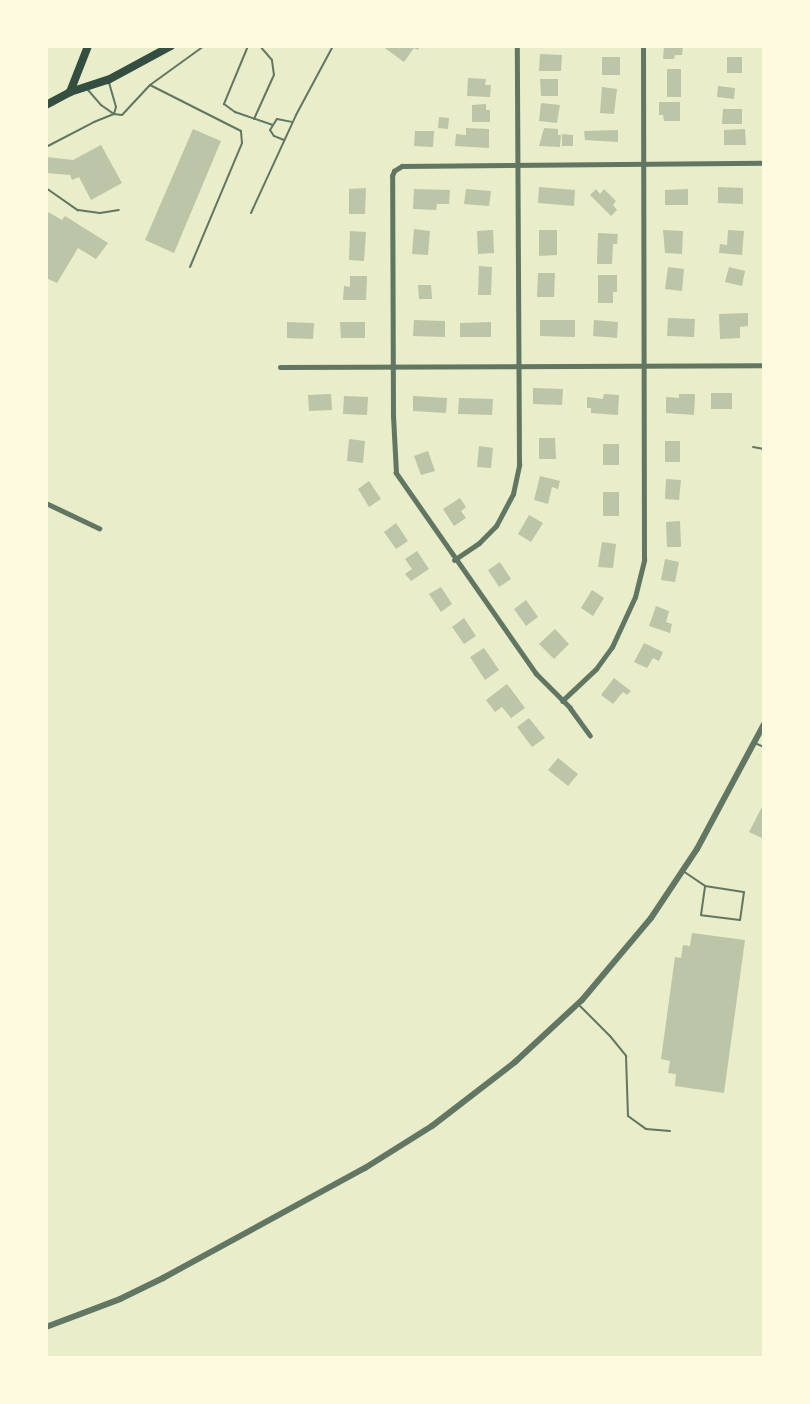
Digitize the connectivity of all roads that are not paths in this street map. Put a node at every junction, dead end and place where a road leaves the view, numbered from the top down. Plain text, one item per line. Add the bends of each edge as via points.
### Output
1 (88, 46) edge
2 (171, 46) edge
3 (204, 46) edge
4 (248, 46) edge
5 (260, 46) edge
6 (333, 46) edge
7 (517, 46) edge
8 (643, 46) edge
9 (108, 80) junction
10 (150, 85) junction
11 (86, 87) junction
12 (70, 92) junction
13 (46, 105) edge
14 (114, 114) junction
15 (254, 118) junction
16 (292, 122) junction
17 (273, 125) junction
18 (284, 140) junction
19 (46, 147) edge
20 (764, 163) edge
21 (518, 164) junction
22 (644, 164) junction
23 (46, 188) edge
24 (119, 210) dead end
25 (251, 213) dead end
26 (190, 267) dead end
27 (645, 365) junction
28 (764, 365) edge
29 (519, 366) junction
30 (280, 367) dead end
31 (393, 367) junction
32 (753, 447) dead end
33 (764, 449) edge
34 (46, 503) edge
35 (99, 528) dead end
36 (454, 560) junction
37 (562, 701) junction
38 (764, 724) edge
39 (590, 736) dead end
40 (754, 743) junction
41 (764, 747) edge
42 (683, 872) junction
43 (705, 886) junction
44 (578, 1004) junction
45 (670, 1131) dead end
46 (46, 1327) edge

1 - 12 main road
2 - 9 main road
3 - 10 lane
4 - 15 lane via 224,104
5 - 15 lane via 272,60 274,75
6 - 16 lane
7 - 21 street
8 - 22 street
9 - 11 main road
9 - 14 lane via 116,107
10 - 14 lane via 122,115
10 - 26 lane via 241,131 242,143
11 - 12 main road
11 - 14 lane
12 - 13 main road
14 - 19 lane
15 - 17 lane
16 - 17 lane via 277,119
16 - 18 lane
17 - 18 lane via 270,130 274,136
18 - 25 lane
20 - 22 street
21 - 22 street
21 - 29 street
21 - 31 street via 402,166 394,171
22 - 27 street
23 - 24 lane via 78,210
27 - 28 street
27 - 29 street
27 - 37 street via 646,537 640,582 612,646 596,669
29 - 31 street
29 - 36 street via 519,465 513,494 488,535
30 - 31 street
31 - 36 street via 396,473
32 - 33 lane
34 - 35 street
36 - 37 street via 540,681
37 - 39 street
38 - 40 street
40 - 41 lane
40 - 42 street
42 - 43 lane
42 - 44 street via 629,946
43 - 43 lane via 744,892 740,921 701,915
44 - 45 lane via 626,1056 628,1116 646,1129
44 - 46 street via 515,1062 398,1148 163,1278

